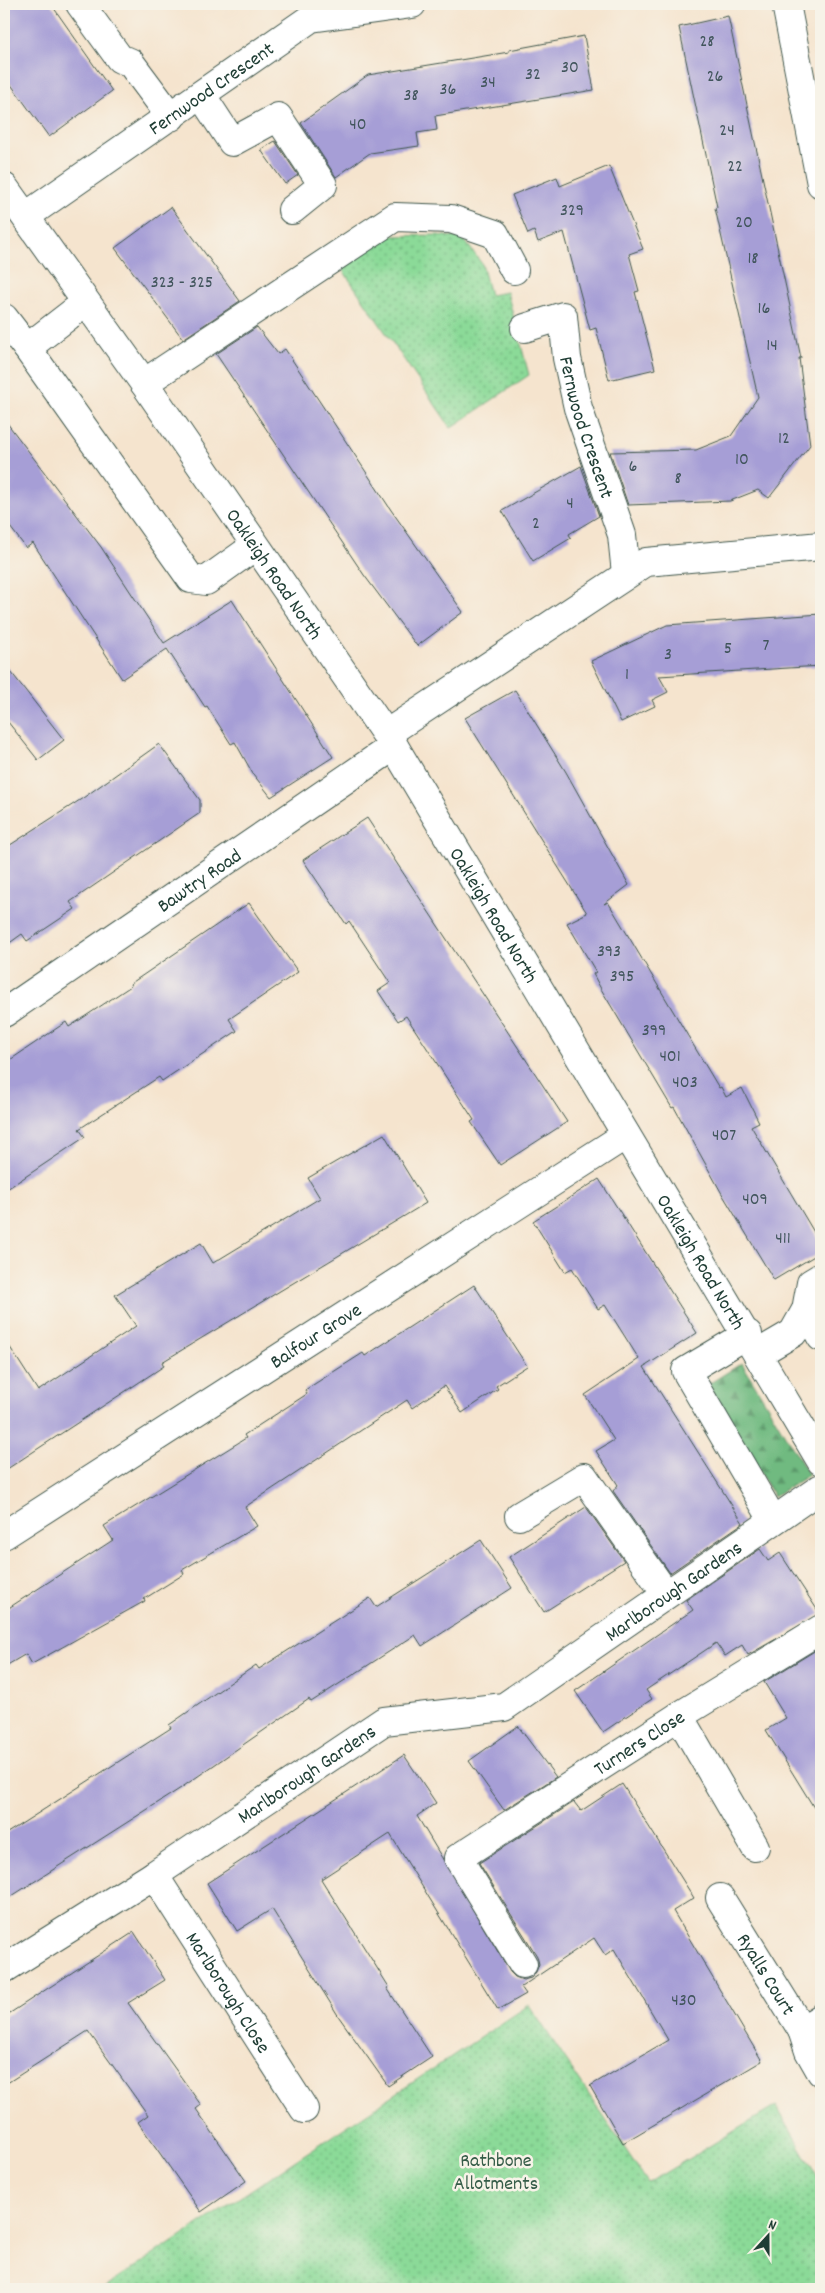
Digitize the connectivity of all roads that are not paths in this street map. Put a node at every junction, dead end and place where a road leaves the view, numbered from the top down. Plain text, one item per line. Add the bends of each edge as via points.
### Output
1 (80, 4) edge
2 (412, 4) edge
3 (786, 4) edge
4 (202, 96) junction
5 (171, 117) junction
6 (821, 184) edge
7 (4, 187) edge
8 (292, 210) dead end
9 (26, 216) junction
10 (514, 270) dead end
11 (85, 303) junction
12 (4, 318) edge
13 (525, 328) dead end
14 (27, 348) junction
15 (144, 383) junction
16 (255, 546) junction
17 (821, 546) edge
18 (626, 574) junction
19 (390, 740) junction
20 (4, 1013) edge
21 (626, 1135) junction
22 (821, 1277) edge
23 (806, 1310) junction
24 (821, 1337) edge
25 (753, 1344) junction
26 (821, 1461) edge
27 (821, 1488) edge
28 (519, 1516) dead end
29 (773, 1520) junction
30 (4, 1536) edge
31 (666, 1594) junction
32 (821, 1629) edge
33 (679, 1716) junction
34 (755, 1847) dead end
35 (154, 1875) junction
36 (720, 1898) dead end
37 (523, 1964) dead end
38 (4, 1969) edge
39 (812, 2024) edge
40 (821, 2072) edge
41 (304, 2109) dead end

1 - 5 street via 120,59 130,62
2 - 4 street, Fernwood Crescent via 311,18
3 - 6 street
4 - 5 street, Fernwood Crescent
4 - 8 street via 232,142 278,117 323,185
5 - 9 street, Fernwood Crescent
7 - 9 street, Oakleigh Road North
9 - 11 street, Oakleigh Road North
10 - 15 street via 495,234 451,218 395,216
11 - 14 street
11 - 15 street, Oakleigh Road North
12 - 14 street
13 - 18 street, Fernwood Crescent via 563,316 567,358 578,408 622,535
14 - 16 street via 191,579 206,581
15 - 16 street, Oakleigh Road North
16 - 19 street, Oakleigh Road North
17 - 18 street via 646,562
18 - 19 street
19 - 20 street, Bawtry Road
19 - 21 street, Oakleigh Road North
21 - 25 street, Oakleigh Road North
21 - 30 street, Balfour Grove
22 - 23 street via 811,1283
23 - 24 street
23 - 25 street via 793,1333
25 - 26 street, Oakleigh Road North
25 - 29 street via 686,1371
27 - 29 street, Marlborough Gardens
28 - 31 street via 584,1477
29 - 31 street, Marlborough Gardens
31 - 35 street, Marlborough Gardens via 504,1707 384,1721
32 - 33 street, Turners Close
33 - 34 street
33 - 37 street, Turners Close via 458,1858
35 - 38 street, Marlborough Gardens
35 - 41 street, Marlborough Close
36 - 39 street, Ryalls Court
39 - 40 street, Ryalls Court via 809,2051

